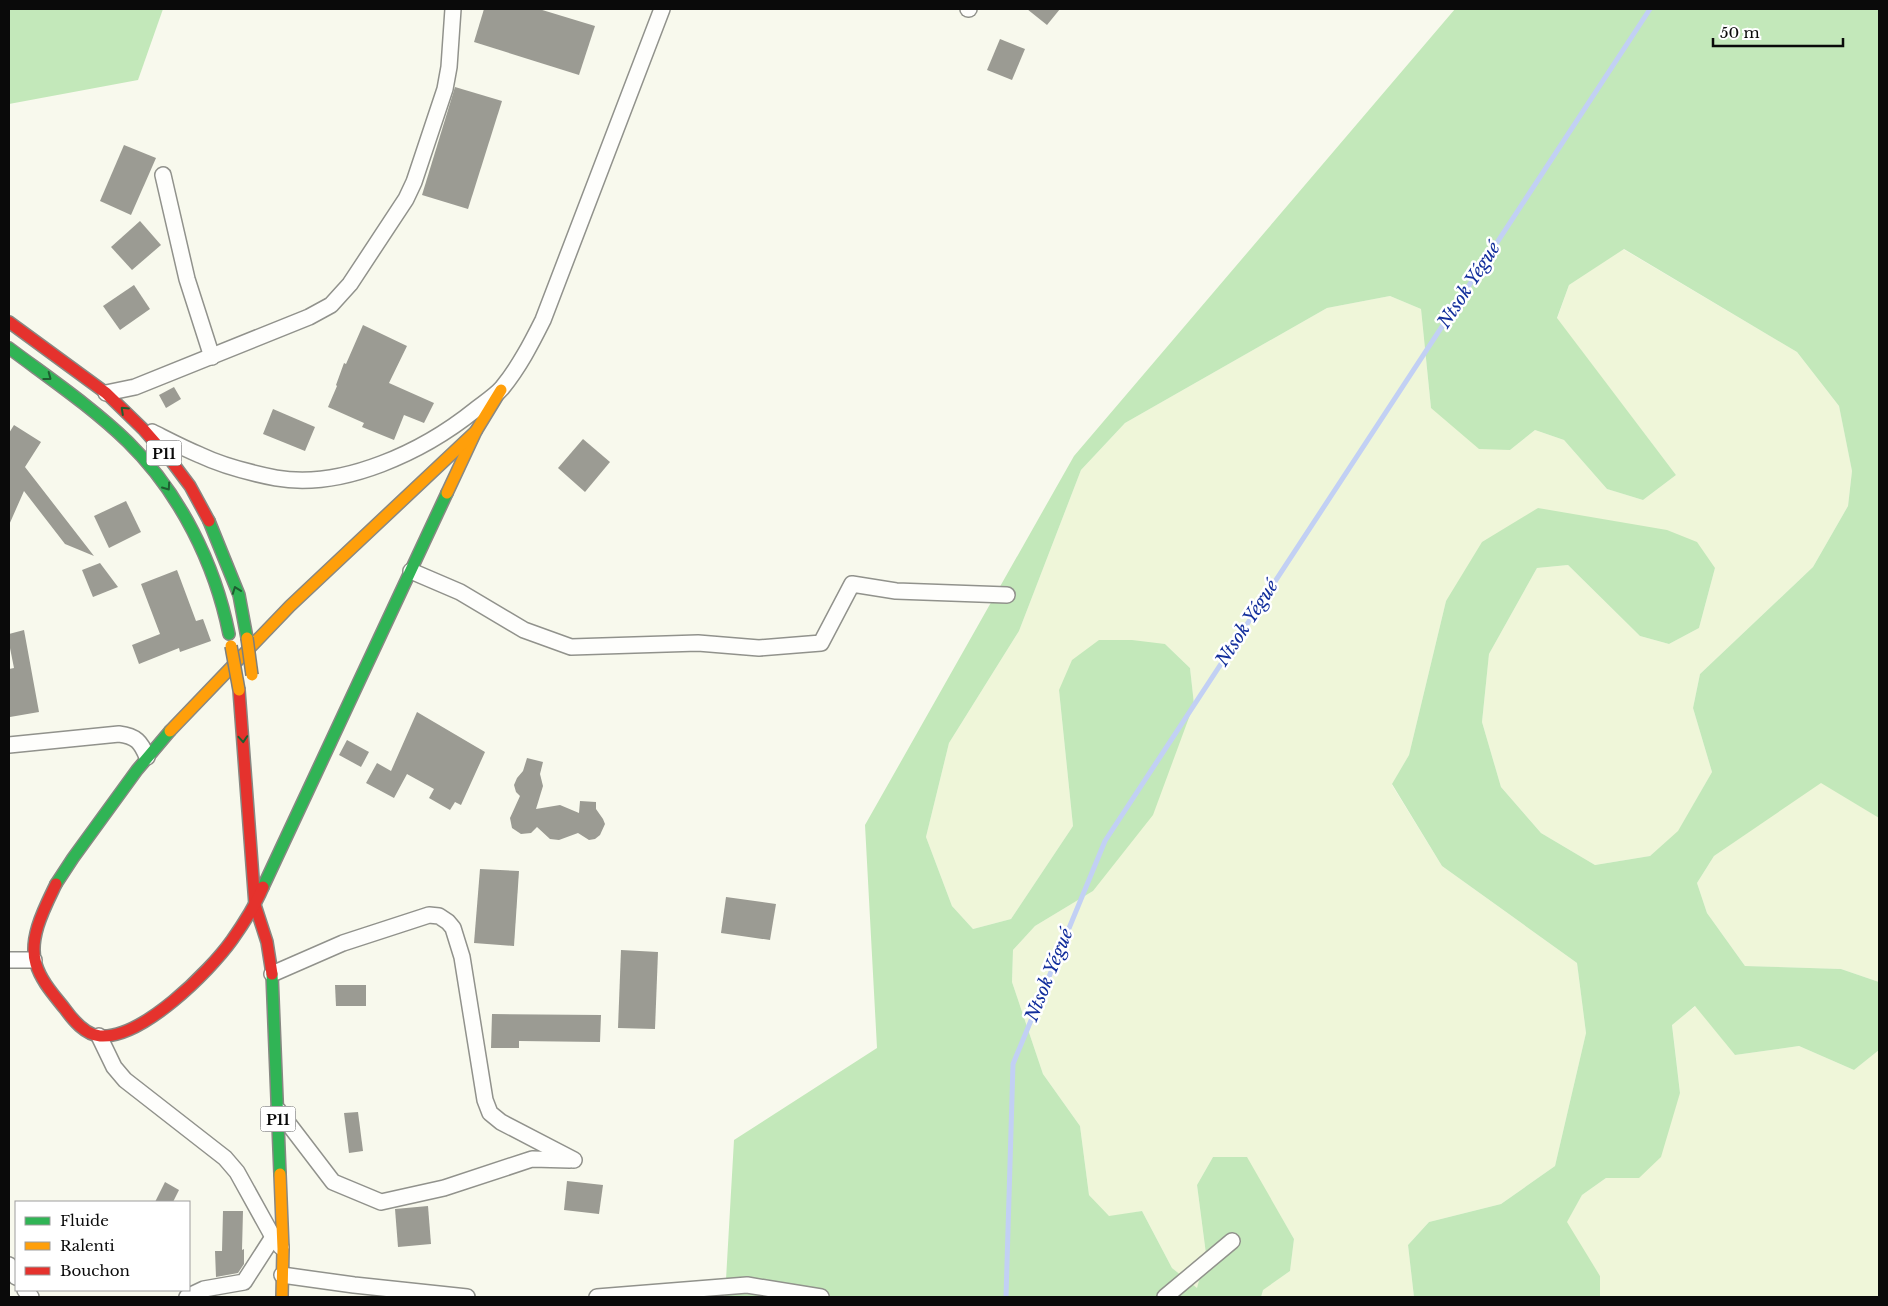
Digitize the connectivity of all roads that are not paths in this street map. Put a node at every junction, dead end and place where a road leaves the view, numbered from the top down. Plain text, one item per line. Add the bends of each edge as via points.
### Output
1 (453, 9) edge
2 (662, 9) edge
3 (163, 175) dead end
4 (9, 322) edge
5 (9, 348) edge
6 (212, 357) junction
7 (501, 390) junction
8 (106, 393) junction
9 (144, 428) junction
10 (476, 431) junction
11 (411, 571) junction
12 (1007, 594) dead end
13 (252, 680) dead end
14 (9, 745) edge
15 (148, 757) junction
16 (267, 847) dead end
17 (269, 875) junction
18 (255, 905) junction
19 (267, 942) junction
20 (9, 960) edge
21 (34, 960) junction
22 (272, 974) junction
23 (99, 1036) junction
24 (278, 1110) junction
25 (1232, 1241) dead end
26 (278, 1243) junction
27 (282, 1275) junction
28 (186, 1297) edge
29 (282, 1297) edge
30 (467, 1297) edge
31 (597, 1297) edge
32 (821, 1297) edge
33 (1165, 1297) edge

1 - 6 street via 445,88 414,182 350,284 331,305 309,317
2 - 7 street via 543,320 525,356
3 - 6 street via 187,278
4 - 8 main road, P11
5 -> 18 main road, P11, bridge via 89,408 128,442 158,475 200,546 223,603 239,690
6 - 8 street via 136,387
7 - 9 street via 463,420 385,463 353,474 314,480 278,478 242,469 201,456
7 - 10 main road
9 -> 8 main road, P11
13 -> 9 main road, P11, bridge via 239,595 207,516 190,486
10 - 11 main road
10 - 15 main road via 290,605
11 - 12 street via 460,592 524,630 571,647 698,643 760,648 821,643 852,584 896,591
11 - 17 main road
14 - 15 street via 119,734 141,742
15 - 21 main road via 62,874 45,906 34,940
16 - 17 main road, P11
17 - 18 main road
17 - 19 main road, P11
18 - 19 main road, P11
18 - 23 main road via 224,950 179,996 138,1026 124,1033
19 - 22 main road, P11
20 - 21 street
21 - 23 main road via 40,976 72,1018
22 - 24 main road, P11
22 - 24 street via 359,938 429,915 439,916 453,928 462,957 485,1100 490,1113 510,1128 574,1160 532,1159 444,1188 381,1202 333,1182
23 - 26 street via 125,1080 225,1158 237,1172
24 - 26 main road, P11
25 - 33 street
26 - 27 main road, P11
26 - 28 street via 244,1282 204,1289
27 - 29 main road, P11
27 - 30 street
31 - 32 street via 747,1286

